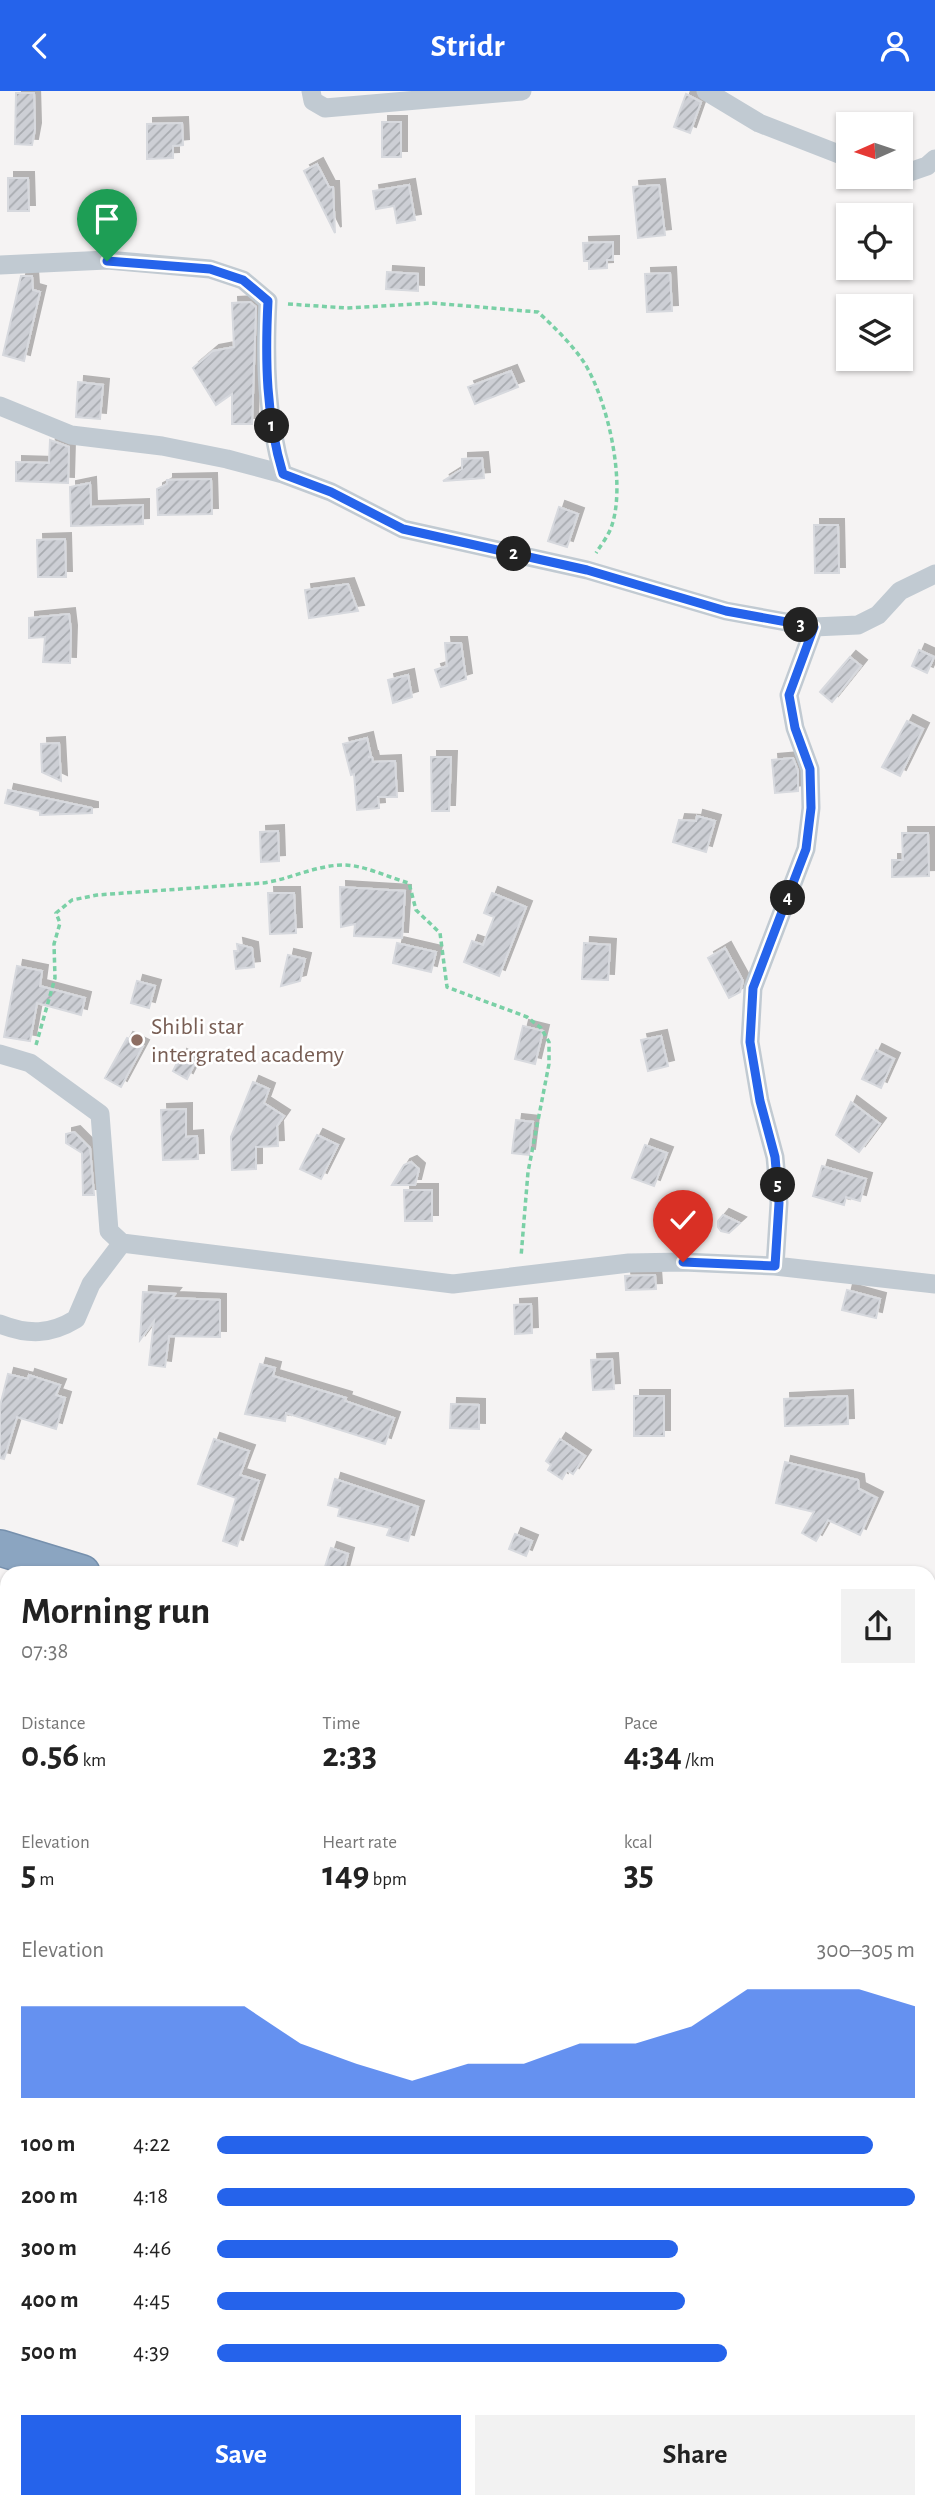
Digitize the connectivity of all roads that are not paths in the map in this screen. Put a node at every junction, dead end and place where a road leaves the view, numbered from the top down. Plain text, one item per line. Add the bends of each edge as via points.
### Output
1 (311, 91) edge
2 (522, 91) edge
3 (706, 91) edge
4 (836, 153) edge
5 (935, 159) edge
6 (914, 170) edge
7 (0, 265) edge
8 (0, 406) edge
9 (283, 474) junction
10 (935, 574) edge
11 (814, 627) junction
12 (0, 1054) edge
13 (122, 1243) junction
14 (775, 1266) junction
15 (935, 1284) edge
16 (0, 1324) edge
17 (0, 1548) edge
18 (59, 1566) edge

1 - 2 street via 313,101 325,109
3 - 4 street via 759,123
5 - 6 street
7 - 9 street via 107,261 210,269 243,280 268,301 267,368 274,445
8 - 9 street via 71,435 176,449
9 - 11 street via 331,492 403,529 587,570 726,611
10 - 11 street via 900,591 878,615 858,625
11 - 14 street via 789,695 810,769 806,849 753,988 750,1042 775,1157 779,1203
12 - 13 street via 30,1063 100,1114 109,1231
13 - 14 street via 453,1284 629,1263
13 - 16 street via 91,1285 76,1319 44,1333
14 - 15 street
17 - 18 highway

